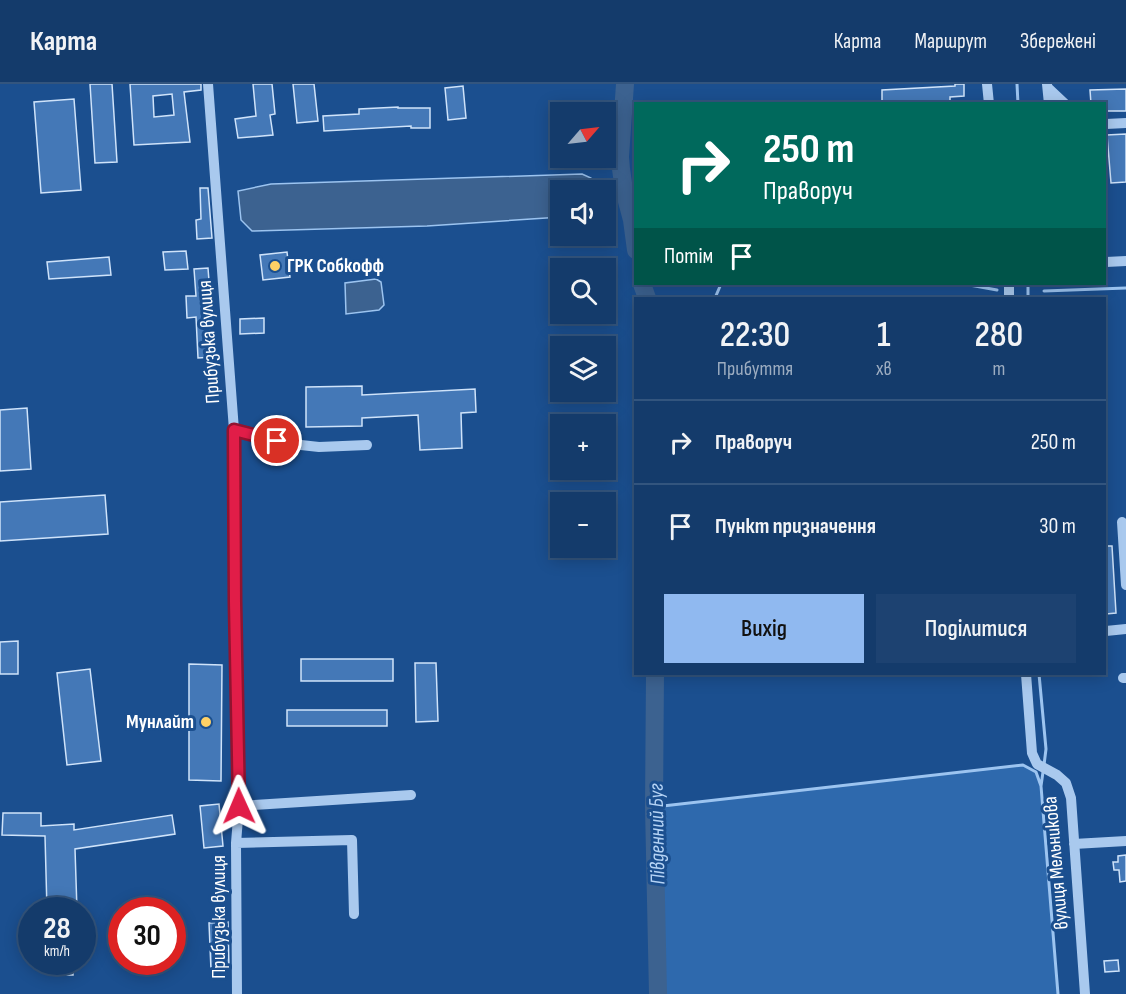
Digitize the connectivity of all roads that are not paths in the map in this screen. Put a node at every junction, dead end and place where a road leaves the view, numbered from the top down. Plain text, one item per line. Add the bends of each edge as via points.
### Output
1 (208, 84) edge
2 (987, 84) edge
3 (1048, 86) edge
4 (989, 102) edge
5 (1049, 102) edge
6 (1063, 102) edge
7 (1126, 123) edge
8 (1106, 124) edge
9 (1126, 261) edge
10 (1106, 262) edge
11 (234, 430) junction
12 (367, 445) dead end
13 (1122, 522) dead end
14 (1126, 585) edge
15 (1126, 629) edge
16 (1106, 631) edge
17 (1026, 675) edge
18 (411, 795) dead end
19 (239, 806) junction
20 (1126, 841) edge
21 (236, 843) junction
22 (1074, 844) junction
23 (354, 914) dead end
24 (237, 994) edge
25 (1085, 994) edge

1 - 11 street, Прибузька вулиця
2 - 4 street
3 - 5 street
3 - 6 street
7 - 8 street
9 - 10 street
11 - 12 street via 301,445
11 - 19 street, Прибузька вулиця
13 - 14 street
15 - 16 street
17 - 22 street, вулиця Мельникова via 1032,753 1036,764 1066,783 1071,798
18 - 19 street
19 - 21 street, Прибузька вулиця
20 - 22 street
21 - 23 street via 352,840
21 - 24 street, Прибузька вулиця
22 - 25 street, вулиця Мельникова

